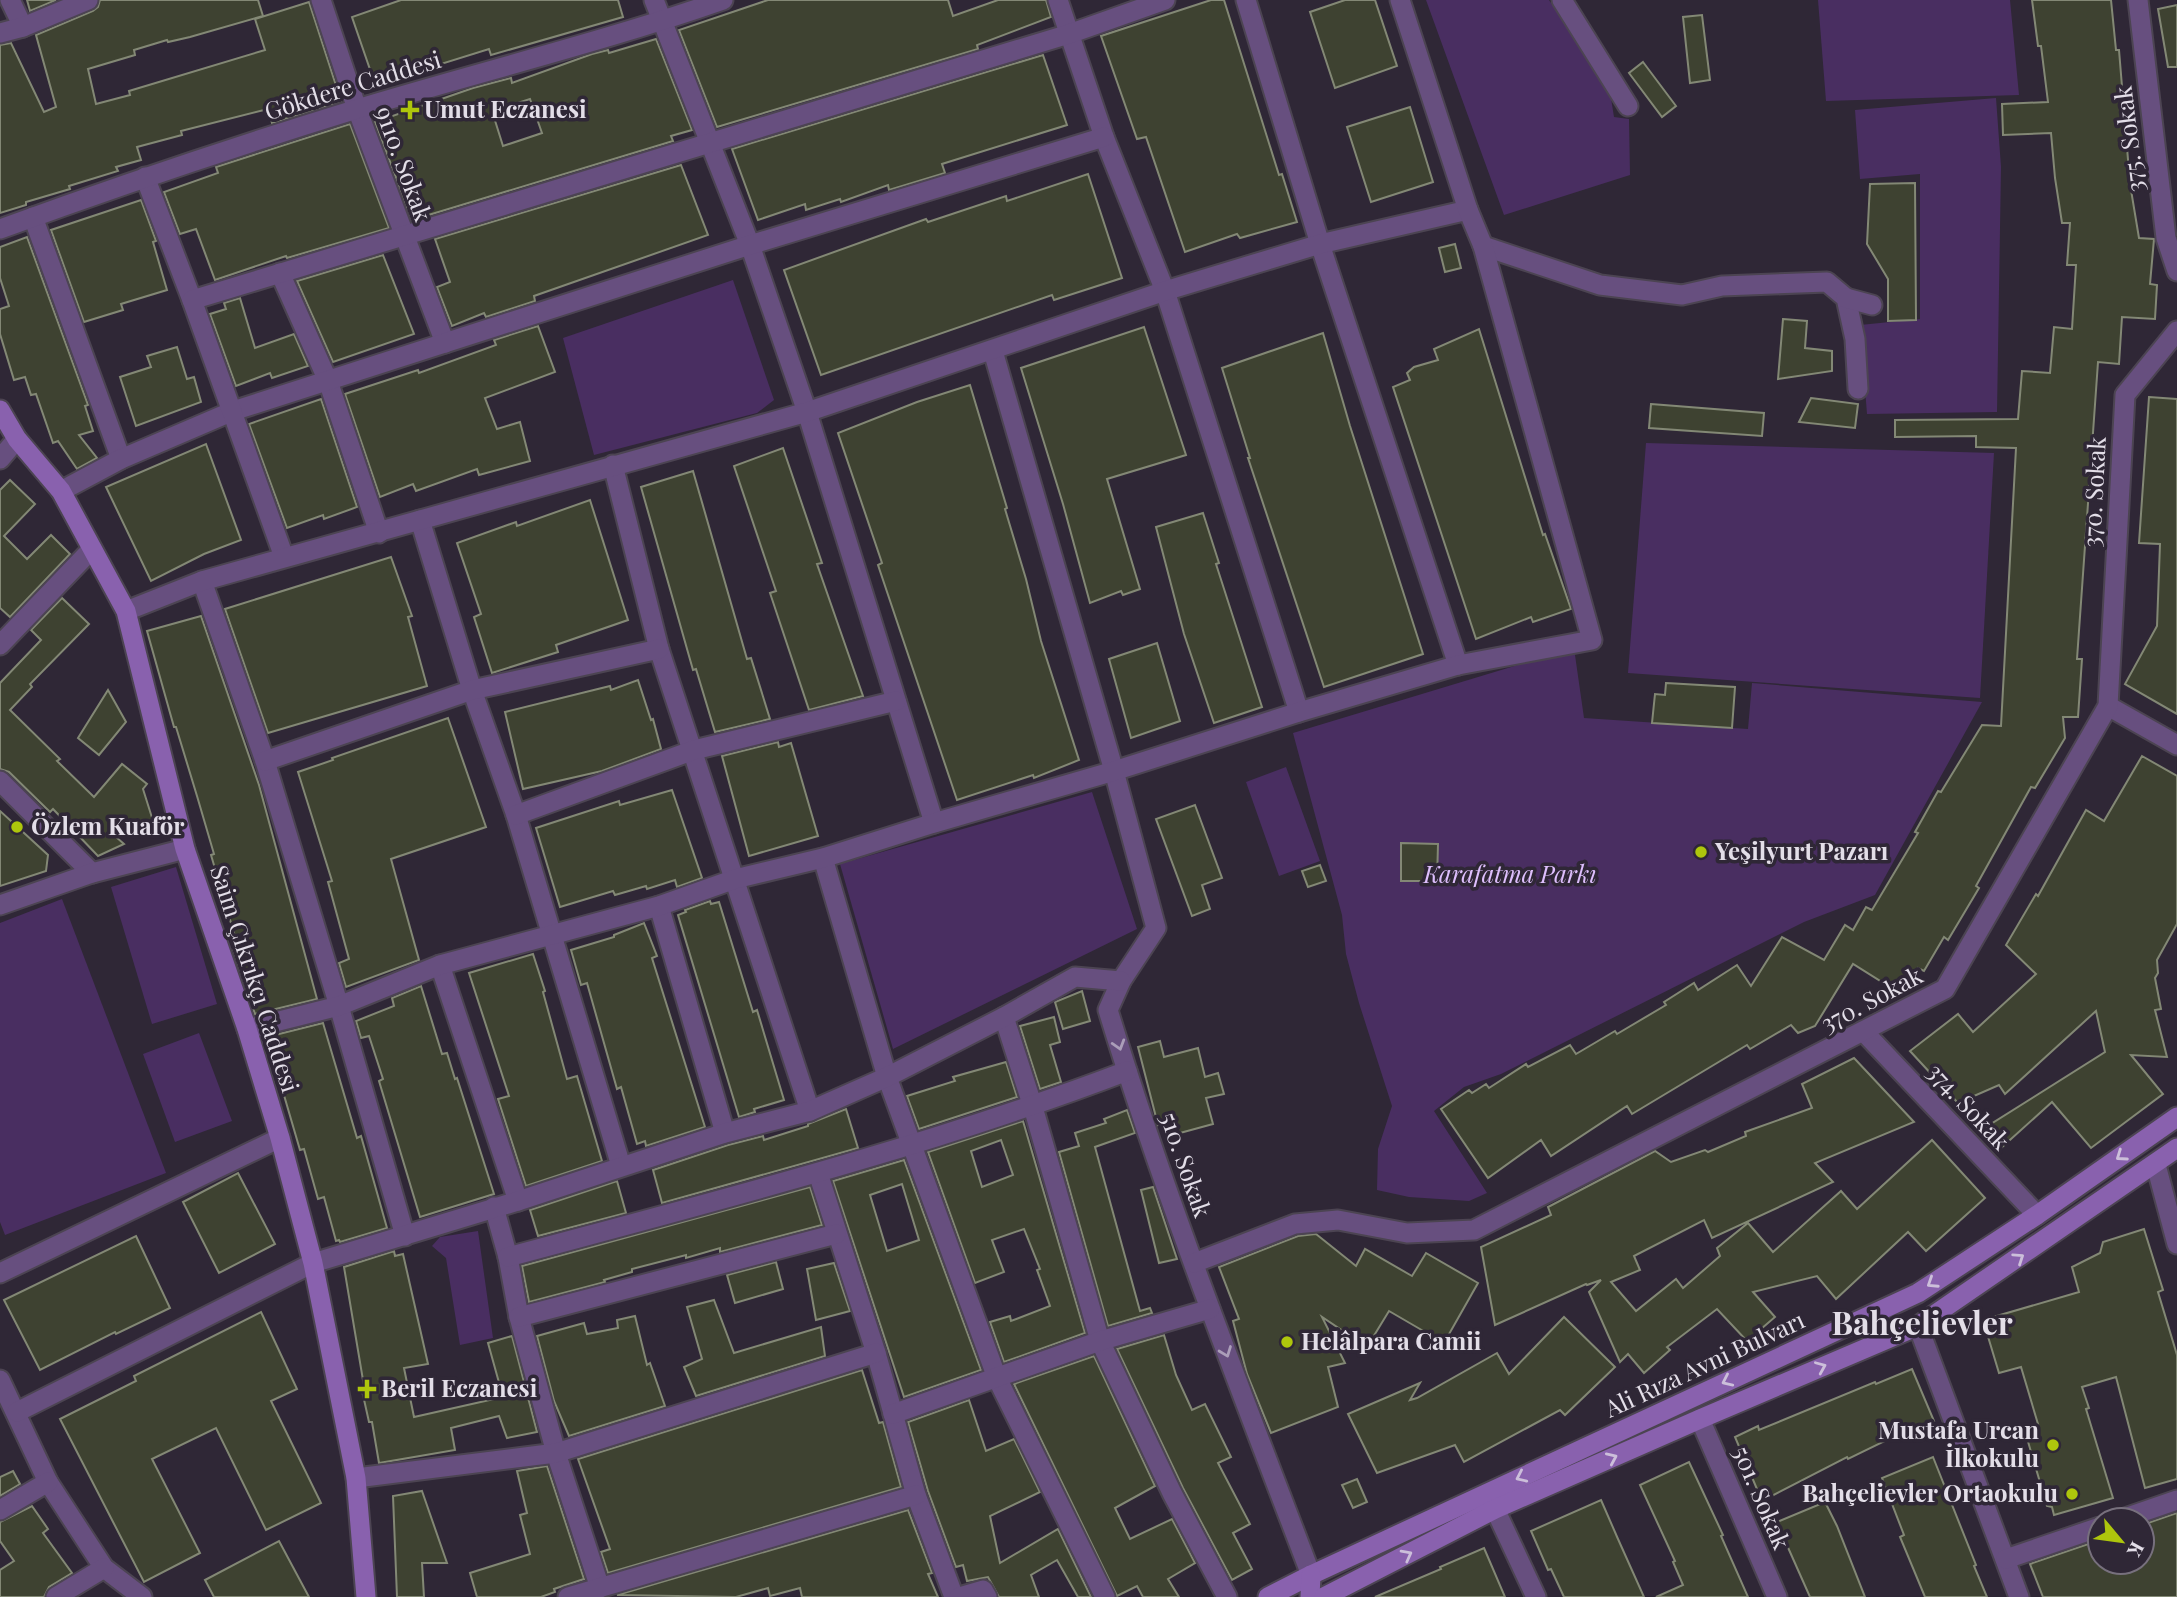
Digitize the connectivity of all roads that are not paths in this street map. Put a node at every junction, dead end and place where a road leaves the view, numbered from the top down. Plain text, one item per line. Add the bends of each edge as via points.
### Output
1 (10, 0) edge
2 (88, 0) edge
3 (321, 0) edge
4 (654, 0) edge
5 (723, 0) edge
6 (1058, 0) edge
7 (1165, 0) edge
8 (1246, 0) edge
9 (1400, 0) edge
10 (1562, 0) edge
11 (2138, 0) edge
12 (664, 21) junction
13 (23, 27) junction
14 (0, 33) edge
15 (1069, 34) junction
16 (1628, 106) dead end
17 (357, 109) junction
18 (1104, 137) junction
19 (710, 141) junction
20 (145, 177) junction
21 (1468, 210) junction
22 (33, 217) junction
23 (0, 229) edge
24 (404, 235) junction
25 (1320, 244) junction
26 (750, 245) junction
27 (1483, 246) junction
28 (2177, 271) edge
29 (280, 273) junction
30 (1165, 290) junction
31 (1846, 299) junction
32 (192, 300) junction
33 (1872, 305) dead end
34 (2177, 331) edge
35 (445, 343) junction
36 (993, 351) junction
37 (328, 382) junction
38 (1858, 388) dead end
39 (0, 410) edge
40 (233, 411) junction
41 (807, 412) junction
42 (17, 439) junction
43 (121, 459) junction
44 (0, 460) edge
45 (613, 465) junction
46 (61, 491) junction
47 (420, 520) junction
48 (379, 534) junction
49 (92, 549) junction
50 (284, 557) junction
51 (202, 581) junction
52 (126, 611) junction
53 (0, 645) edge
54 (659, 649) junction
55 (1458, 665) junction
56 (472, 690) junction
57 (896, 701) junction
58 (2108, 706) junction
59 (1299, 712) junction
60 (2177, 745) edge
61 (694, 750) junction
62 (265, 761) junction
63 (1114, 771) junction
64 (0, 781) edge
65 (516, 815) junction
66 (934, 823) junction
67 (185, 849) junction
68 (823, 858) junction
69 (92, 873) junction
70 (735, 879) junction
71 (0, 905) edge
72 (659, 906) junction
73 (551, 937) junction
74 (440, 965) junction
75 (1121, 981) junction
76 (340, 1006) junction
77 (1004, 1017) junction
78 (247, 1029) junction
79 (1864, 1032) junction
80 (1127, 1071) junction
81 (887, 1077) junction
82 (1033, 1107) junction
83 (810, 1111) junction
84 (2177, 1117) edge
85 (725, 1133) junction
86 (280, 1138) junction
87 (911, 1144) junction
88 (2177, 1148) edge
89 (2156, 1165) junction
90 (621, 1166) junction
91 (818, 1173) junction
92 (518, 1200) junction
93 (494, 1207) junction
94 (2037, 1215) junction
95 (836, 1234) junction
96 (405, 1236) junction
97 (2177, 1244) edge
98 (508, 1257) junction
99 (313, 1262) junction
100 (1194, 1263) junction
101 (0, 1273) edge
102 (1210, 1309) junction
103 (519, 1317) junction
104 (1917, 1326) junction
105 (1100, 1341) junction
106 (876, 1353) junction
107 (997, 1378) junction
108 (0, 1380) edge
109 (17, 1412) junction
110 (893, 1414) junction
111 (1700, 1419) junction
112 (556, 1453) junction
113 (356, 1478) junction
114 (48, 1482) junction
115 (916, 1495) junction
116 (2177, 1500) edge
117 (2156, 1507) edge
118 (1495, 1509) junction
119 (0, 1510) edge
120 (2086, 1532) edge
121 (2007, 1559) junction
122 (104, 1568) junction
123 (1376, 1572) junction
124 (1311, 1575) junction
125 (600, 1588) junction
126 (1330, 1596) edge
127 (56, 1597) edge
128 (142, 1597) edge
129 (366, 1597) edge
130 (568, 1597) edge
131 (954, 1597) edge
132 (959, 1597) edge
133 (987, 1597) edge
134 (1105, 1597) edge
135 (1227, 1597) edge
136 (1268, 1597) edge
137 (1310, 1597) edge
138 (1364, 1597) edge
139 (1536, 1597) edge
140 (1777, 1597) edge
141 (2019, 1597) edge

1 - 13 street
2 - 13 street
3 - 17 street, 9110. Sokak
4 - 12 street
5 - 12 street, Gökdere Caddesi
6 - 15 street
7 - 15 street
8 - 25 street
9 - 21 street
10 - 16 street
11 - 28 street, 375. Sokak via 2166,238
12 - 17 street, Gökdere Caddesi
12 - 19 street
13 - 14 street
15 - 18 street
15 - 19 street
17 - 20 street, Gökdere Caddesi
17 - 24 street, 9110. Sokak
18 - 26 street
18 - 30 street
19 - 24 street
19 - 26 street
20 - 22 street, Gökdere Caddesi
20 - 32 street
21 - 25 street
21 - 27 street
22 - 23 street, Gökdere Caddesi
22 - 43 street
24 - 29 street
24 - 35 street, 9110. Sokak
25 - 30 street
25 - 55 street
26 - 35 street
26 - 41 street
27 - 31 street via 1600,285 1682,295 1722,286 1827,282
27 - 55 street via 1592,640
29 - 32 street
29 - 37 street
30 - 36 street
30 - 59 street
31 - 33 street
31 - 38 street
32 - 40 street
34 - 58 street, 370. Sokak via 2125,395
35 - 37 street
36 - 41 street
36 - 63 street, 510. Sokak
37 - 40 street
37 - 48 street
39 - 42 main road, Saim Çıkrıkçı Caddesi
40 - 43 street
40 - 50 street
41 - 45 street
41 - 57 street
42 - 44 street
42 - 46 main road, Saim Çıkrıkçı Caddesi
43 - 46 street
45 - 47 street
45 - 54 street
46 - 49 main road, Saim Çıkrıkçı Caddesi
47 - 48 street
47 - 56 street
48 - 50 street
49 - 52 main road, Saim Çıkrıkçı Caddesi
49 - 53 street
50 - 51 street
51 - 52 street
51 - 62 street
52 - 67 main road, Saim Çıkrıkçı Caddesi
54 - 56 street
54 - 61 street
55 - 59 street
56 - 62 street
56 - 65 street
57 - 61 street
57 - 66 street
58 - 60 street
58 - 79 street, 370. Sokak via 1945,989
59 - 63 street
61 - 65 street
61 - 70 street
62 - 76 street
63 - 66 street
63 - 75 street, 510. Sokak via 1156,928
64 - 69 street
65 - 73 street
66 - 68 street
67 - 69 street
67 - 78 main road, Saim Çıkrıkçı Caddesi
68 - 70 street
68 - 81 street
69 - 71 street
70 - 72 street
70 - 83 street
72 - 73 street
72 - 85 street
73 - 74 street
73 - 90 street
74 - 76 street
74 - 92 street
75 - 77 street via 1075,976
75 -> 80 street, 510. Sokak via 1108,1010
76 - 78 street
76 - 96 street
77 - 81 street
77 - 82 street
78 - 86 main road, Saim Çıkrıkçı Caddesi
79 - 94 street, 374. Sokak
79 - 100 street, 370. Sokak via 1474,1230 1407,1233 1338,1220 1296,1224
80 - 82 street
80 - 100 street, 510. Sokak
81 - 83 street
81 - 87 street
82 - 87 street
82 - 105 street
83 - 85 street
84 -> 94 main road, Ali Rıza Avni Bulvarı
85 - 90 street
86 - 99 main road, Saim Çıkrıkçı Caddesi
86 - 101 street
87 - 91 street
87 - 107 street
88 - 89 main road, Ali Rıza Avni Bulvarı
89 - 97 street
104 -> 89 main road, Ali Rıza Avni Bulvarı
90 - 92 street
91 - 95 street
91 - 98 street
92 - 93 street
93 - 96 street
93 - 98 street
94 -> 124 main road, Ali Rıza Avni Bulvarı via 1918,1293
95 - 103 street
95 - 106 street
96 - 99 street
98 - 103 street
99 - 109 street
99 - 113 main road, Saim Çıkrıkçı Caddesi
100 - 102 street, 510. Sokak
102 - 105 street
102 -> 124 street, 510. Sokak
103 - 112 street
111 -> 104 main road, Ali Rıza Avni Bulvarı
104 - 121 street
105 - 107 street
105 - 135 street
106 - 110 street
106 - 112 street
107 - 110 street
107 - 134 street
108 - 109 street
109 - 114 street
110 - 115 street
118 -> 111 main road, Ali Rıza Avni Bulvarı
111 - 140 street, 501. Sokak
112 - 113 street
112 - 125 street
113 - 129 main road, Saim Çıkrıkçı Caddesi
114 - 119 street
114 - 122 street
115 - 125 street
115 - 131 street
116 - 117 street
123 -> 118 main road, Ali Rıza Avni Bulvarı
118 - 139 street
120 - 121 street
121 - 141 street
122 - 127 street
122 - 128 street
123 - 126 main road, Ali Rıza Avni Bulvarı
123 - 138 main road
124 - 126 main road
124 - 136 main road, Ali Rıza Avni Bulvarı
124 - 137 main road
125 - 130 street
132 - 133 street via 983,1590

